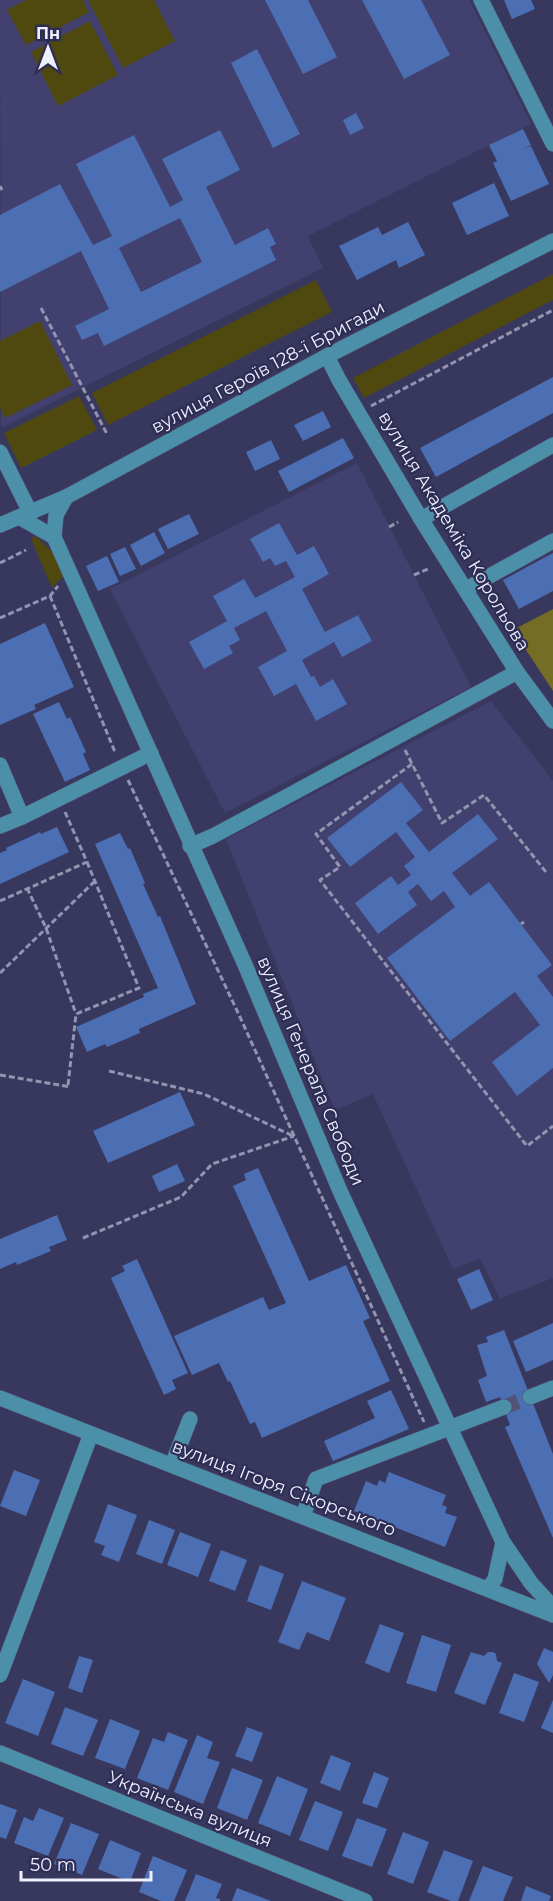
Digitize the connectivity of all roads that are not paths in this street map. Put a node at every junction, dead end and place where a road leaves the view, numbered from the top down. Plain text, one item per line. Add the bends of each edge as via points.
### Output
1 (481, 0) edge
2 (553, 144) edge
3 (553, 241) edge
4 (327, 356) junction
5 (553, 445) edge
6 (0, 452) edge
7 (66, 496) junction
8 (25, 515) junction
9 (421, 519) junction
10 (0, 525) edge
11 (54, 537) junction
12 (553, 541) edge
13 (466, 589) junction
14 (517, 672) junction
15 (553, 722) edge
16 (151, 753) junction
17 (0, 765) edge
18 (22, 817) junction
19 (0, 826) edge
20 (190, 846) junction
21 (553, 1389) edge
22 (530, 1397) tunnel mouth
23 (0, 1398) edge
24 (504, 1407) tunnel mouth
25 (190, 1419) dead end
26 (449, 1429) junction
27 (91, 1434) junction
28 (172, 1465) junction
29 (303, 1516) junction
30 (503, 1542) junction
31 (488, 1589) junction
32 (553, 1607) edge
33 (553, 1615) edge
34 (0, 1676) edge
35 (0, 1753) edge
36 (365, 1901) edge

1 - 2 street
3 - 4 street, вулиця Героїв 128-ї Бригади
4 - 7 street, вулиця Героїв 128-ї Бригади
4 - 9 street, вулиця Академіка Корольова
5 - 9 street
6 - 8 street
7 - 8 street, вулиця Героїв 128-ї Бригади
7 - 11 street via 56,514
8 - 10 street, вулиця Героїв 128-ї Бригади
8 - 11 street
9 - 13 street, вулиця Академіка Корольова
11 - 16 street, вулиця Генерала Свободи
12 - 13 street
13 - 14 street, вулиця Академіка Корольова
14 - 15 street, вулиця Академіка Корольова
14 - 20 street
16 - 18 street
16 - 20 street, вулиця Генерала Свободи
17 - 18 street
18 - 19 street
20 - 26 street, вулиця Генерала Свободи
21 - 22 street
23 - 27 street, вулиця Ігоря Сікорського
24 - 26 street
25 - 28 street
26 - 29 street via 316,1479
26 - 30 street, вулиця Генерала Свободи
27 - 28 street, вулиця Ігоря Сікорського
27 - 34 street
28 - 29 street, вулиця Ігоря Сікорського
29 - 31 street, вулиця Ігоря Сікорського
30 - 31 street via 495,1579
30 - 32 street, вулиця Генерала Свободи via 526,1577
31 - 33 street, вулиця Ігоря Сікорського
35 - 36 street, Українська вулиця

